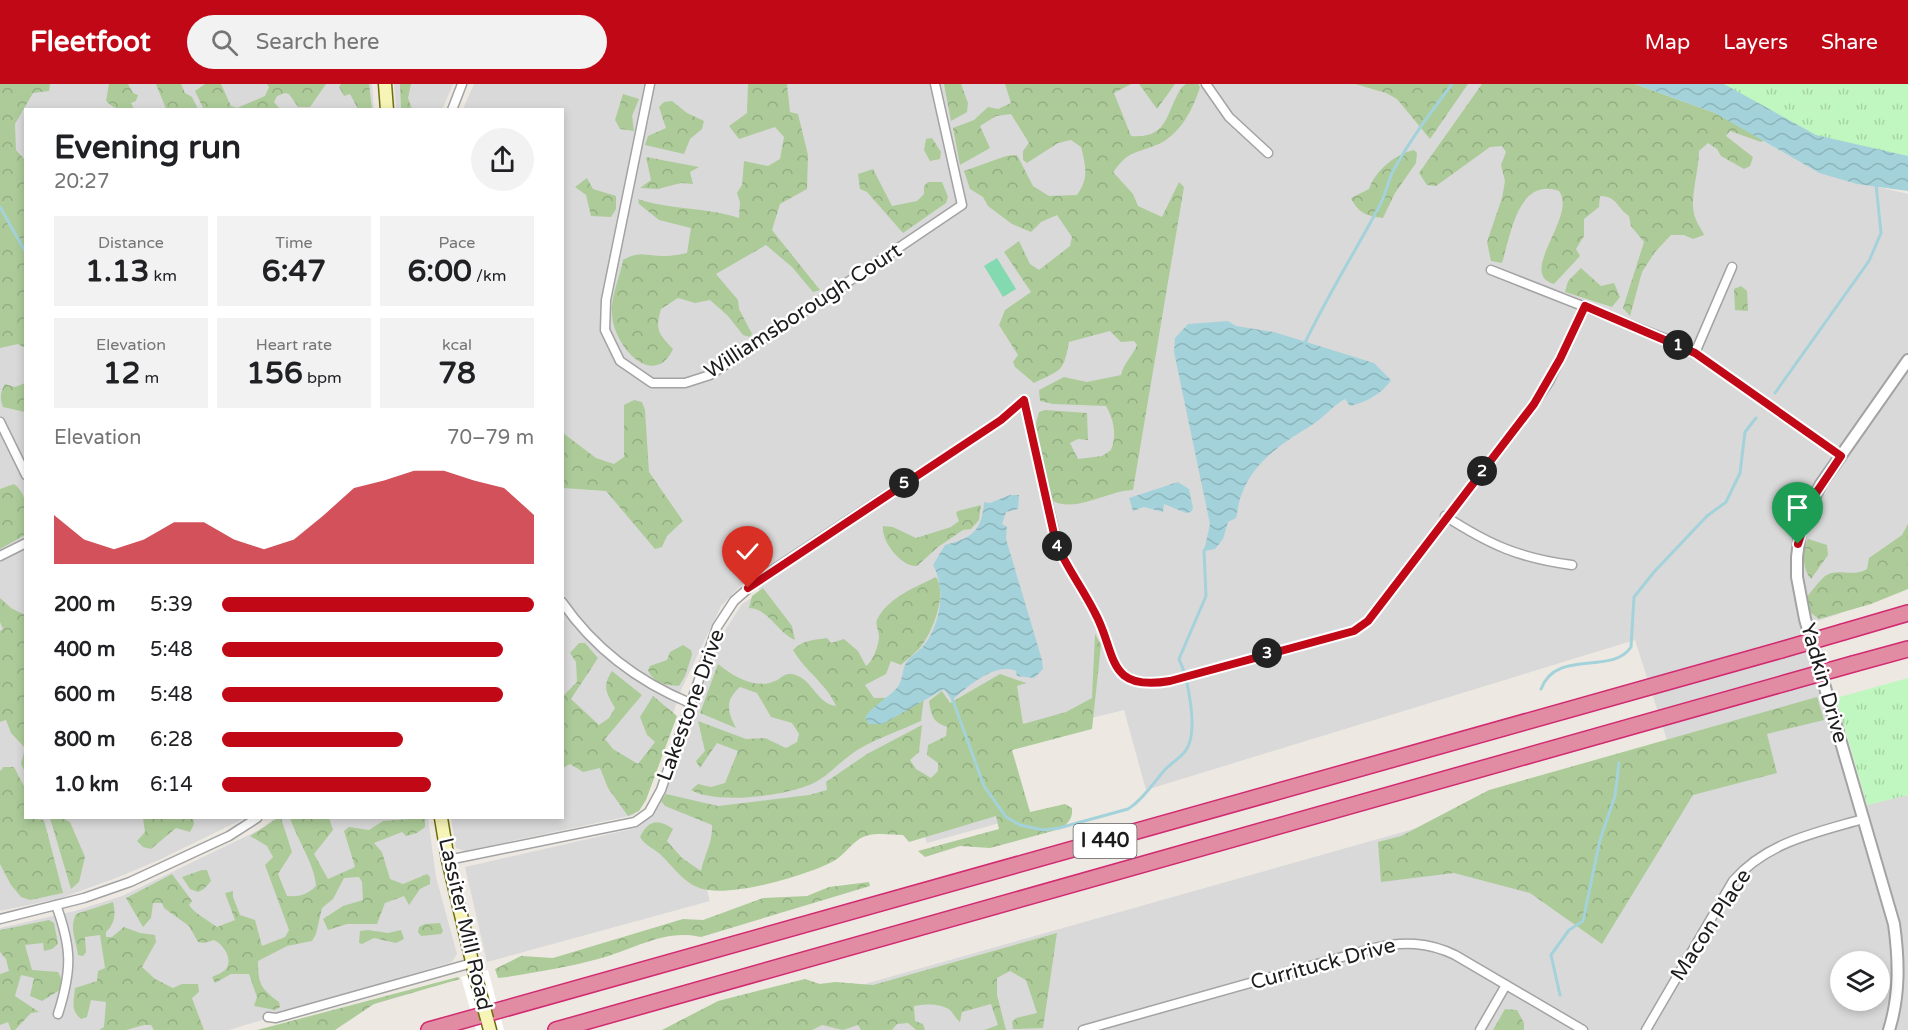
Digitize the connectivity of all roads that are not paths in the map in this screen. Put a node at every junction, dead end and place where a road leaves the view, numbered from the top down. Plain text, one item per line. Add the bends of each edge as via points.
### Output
1 (385, 84) edge
2 (462, 84) edge
3 (650, 84) edge
4 (934, 84) edge
5 (1206, 84) edge
6 (387, 108) edge
7 (453, 108) edge
8 (1268, 153) dead end
9 (1732, 267) dead end
10 (1491, 270) dead end
11 (1585, 306) junction
12 (1695, 353) junction
13 (1908, 360) edge
14 (0, 422) edge
15 (1841, 456) junction
16 (24, 471) edge
17 (1445, 516) junction
18 (24, 544) edge
19 (0, 556) edge
20 (1572, 565) dead end
21 (564, 605) edge
22 (1908, 614) edge
23 (1908, 649) edge
24 (690, 703) junction
25 (255, 819) edge
26 (441, 819) edge
27 (1863, 819) junction
28 (448, 860) junction
29 (56, 905) junction
30 (0, 919) edge
31 (474, 969) junction
32 (1506, 985) junction
33 (58, 1014) dead end
34 (268, 1017) dead end
35 (429, 1030) edge
36 (490, 1030) edge
37 (556, 1030) edge
38 (1083, 1030) edge
39 (1480, 1030) edge
40 (1583, 1030) edge
41 (1646, 1030) edge
42 (1889, 1030) edge

1 - 6 main road
2 - 7 street
3 - 4 street, Williamsborough Court via 606,298 605,330 620,361 652,383 685,383 710,375 962,205
5 - 8 street via 1229,117
9 - 12 street
10 - 11 street
11 - 12 street
11 - 17 street, Lakestone Drive via 1544,389
12 - 15 street
13 - 15 street, Yadkin Drive
14 - 16 street
15 - 27 street, Yadkin Drive via 1807,513 1800,533 1797,577 1805,619
17 - 20 street via 1502,550
17 - 24 street, Lakestone Drive via 1368,621 1354,631 1170,681 1135,680 1125,676 1112,662 1098,618 1056,543 1024,400 1001,420 748,588 717,627
18 - 19 street
21 - 24 street via 576,622 628,671
22 - 35 highway, I 440, bridge
23 - 37 highway, I 440, bridge
24 - 28 street, Lakestone Drive via 661,790 643,818
25 - 29 street via 229,836 130,882
26 - 28 main road, Lassiter Mill Road
27 - 41 street, Macon Place via 1776,846 1746,867 1733,881
27 - 42 street, Yadkin Drive via 1889,902 1897,945 1898,989
28 - 31 main road, Lassiter Mill Road
29 - 30 street
29 - 33 street via 67,937 70,964
31 - 34 street
31 - 36 main road, Lassiter Mill Road, bridge
32 - 38 street, Currituck Drive via 1435,947 1387,944
32 - 39 street
32 - 40 street, Currituck Drive

